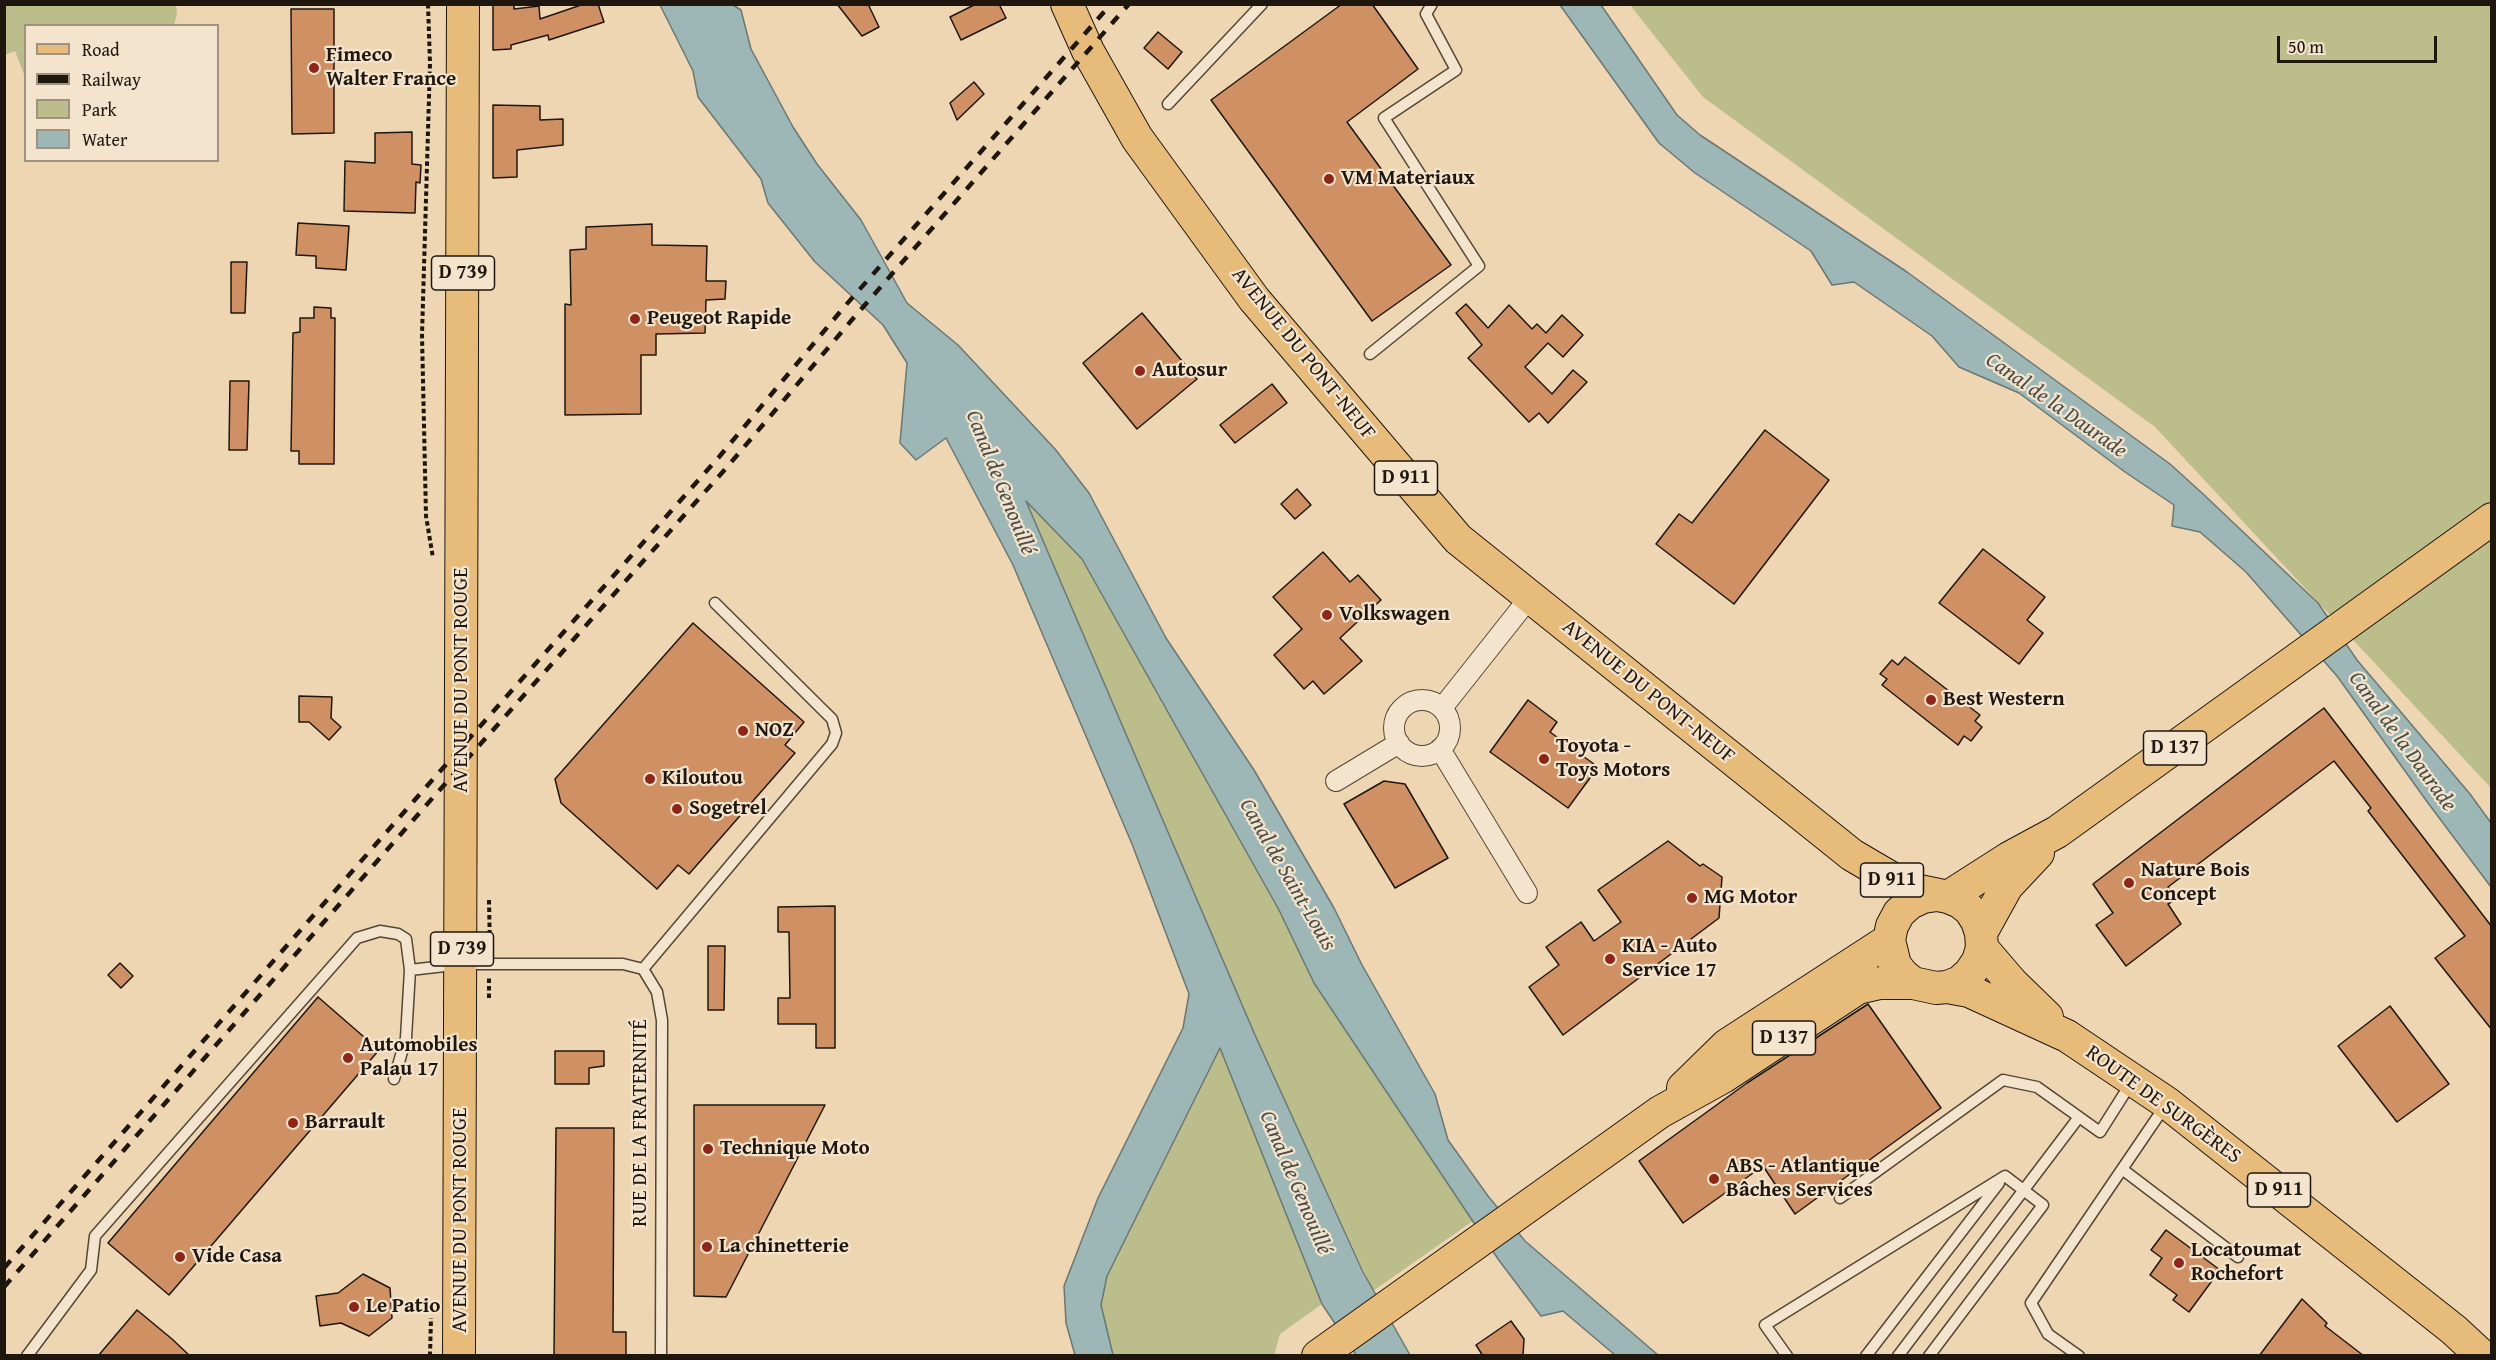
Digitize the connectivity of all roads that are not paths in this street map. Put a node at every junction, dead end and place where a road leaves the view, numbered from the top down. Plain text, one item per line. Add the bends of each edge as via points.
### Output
1 (464, 4) edge
2 (1067, 4) edge
3 (1262, 4) edge
4 (1432, 4) edge
5 (1168, 104) dead end
6 (1371, 354) dead end
7 (2492, 519) edge
8 (1530, 597) junction
9 (715, 603) dead end
10 (1442, 708) junction
11 (1399, 743) junction
12 (1440, 749) junction
13 (1336, 780) dead end
14 (2057, 832) junction
15 (1852, 855) junction
16 (1527, 893) dead end
17 (1943, 896) junction
18 (1891, 933) junction
19 (1981, 941) junction
20 (462, 964) junction
21 (411, 969) junction
22 (643, 969) junction
23 (1913, 982) junction
24 (1947, 987) junction
25 (2067, 1036) junction
26 (394, 1079) dead end
27 (2133, 1080) junction
28 (2167, 1103) junction
29 (1660, 1112) junction
30 (2079, 1117) junction
31 (2122, 1169) junction
32 (2005, 1176) junction
33 (2025, 1191) junction
34 (1840, 1198) dead end
35 (2238, 1257) dead end
36 (1328, 1348) edge
37 (27, 1356) edge
38 (459, 1356) edge
39 (661, 1356) edge
40 (1787, 1356) edge
41 (1866, 1356) edge
42 (1898, 1356) edge
43 (1929, 1356) edge
44 (2079, 1356) edge
45 (2482, 1356) edge

1 - 20 main road, AVENUE DU PONT ROUGE / D 739
2 - 8 main road, AVENUE DU PONT-NEUF / D 911 via 1088,51 1137,138 1254,299 1458,539
3 - 5 lane
4 - 6 lane via 1426,14 1456,70 1384,118 1479,266
7 - 14 main road, D 137
8 - 10 street
8 - 15 main road, AVENUE DU PONT-NEUF / D 911
9 - 22 lane via 832,719 836,733 832,744
10 - 11 street via 1426,700 1408,703 1396,717 1394,726
10 - 12 street via 1448,716 1449,734
11 - 12 street via 1423,756
11 - 13 street
12 - 16 street
14 - 17 main road, D 137
14 - 19 main road, D 137 via 2007,886
15 - 17 main road, D 911 via 1910,889
15 - 18 main road, D 911 via 1881,900
17 - 18 main road via 1923,897 1910,903 1899,913
17 - 19 main road via 1970,910
18 - 23 main road via 1895,964
18 - 29 main road, D 137 via 1726,1045
19 - 24 main road via 1978,962 1970,973
19 - 25 main road, D 911 via 2012,983
20 - 21 lane
20 - 22 lane via 623,964
20 - 38 main road, AVENUE DU PONT ROUGE / D 739
21 - 26 lane via 406,1038
21 - 37 lane via 406,939 398,934 380,931 357,938 95,1236 91,1270
22 - 39 lane, RUE DE LA FRATERNITÉ via 657,992 662,1020
23 - 24 main road via 1924,987
23 - 29 main road, D 137 via 1858,988 1724,1077
24 - 25 main road, D 911 via 1970,991
25 - 27 main road, ROUTE DE SURGÈRES / D 911
27 - 28 main road, ROUTE DE SURGÈRES / D 911
27 - 30 lane via 2100,1132
28 - 31 lane
28 - 45 main road, ROUTE DE SURGÈRES / D 911 via 2454,1329
29 - 36 main road, D 137
30 - 33 lane
30 - 34 lane via 2037,1087 2003,1080
31 - 35 lane
31 - 44 lane via 2031,1304 2048,1334
32 - 33 lane
32 - 40 lane via 1765,1325
32 - 41 lane
33 - 42 lane
33 - 43 lane via 2043,1205

